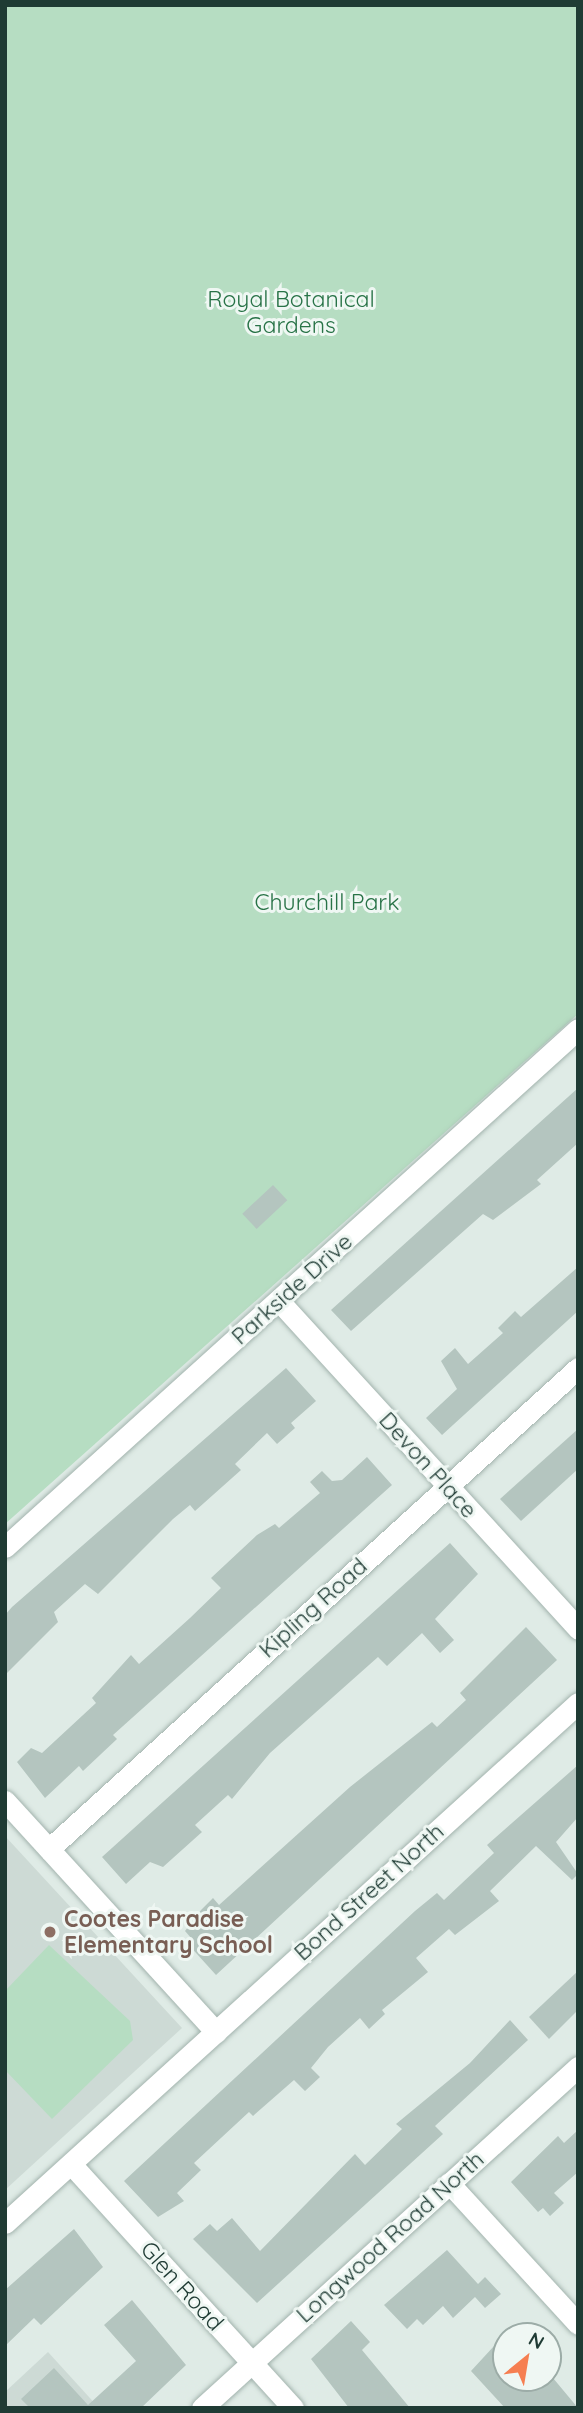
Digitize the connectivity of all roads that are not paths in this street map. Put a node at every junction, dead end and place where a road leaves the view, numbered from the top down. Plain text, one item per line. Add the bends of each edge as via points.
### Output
1 (578, 1029) edge
2 (279, 1301) junction
3 (578, 1368) edge
4 (447, 1486) junction
5 (5, 1547) edge
6 (578, 1629) edge
7 (578, 1703) edge
8 (5, 1801) edge
9 (49, 1849) junction
10 (216, 2032) junction
11 (578, 2067) edge
12 (71, 2164) junction
13 (449, 2183) junction
14 (5, 2224) edge
15 (578, 2324) edge
16 (252, 2362) junction
17 (202, 2408) edge
18 (293, 2408) edge

1 - 2 street, Parkside Drive
2 - 4 street, Devon Place
2 - 5 street, Parkside Drive
3 - 4 street, Kipling Road
4 - 6 street, Devon Place
4 - 9 street, Kipling Road
7 - 10 street, Bond Street North
8 - 9 street
9 - 10 street
10 - 12 street, Bond Street North
11 - 13 street, Longwood Road North
12 - 14 street, Bond Street North
12 - 16 street, Glen Road
13 - 15 street
13 - 16 street, Longwood Road North
16 - 17 street, Longwood Road North
16 - 18 street, Glen Road

